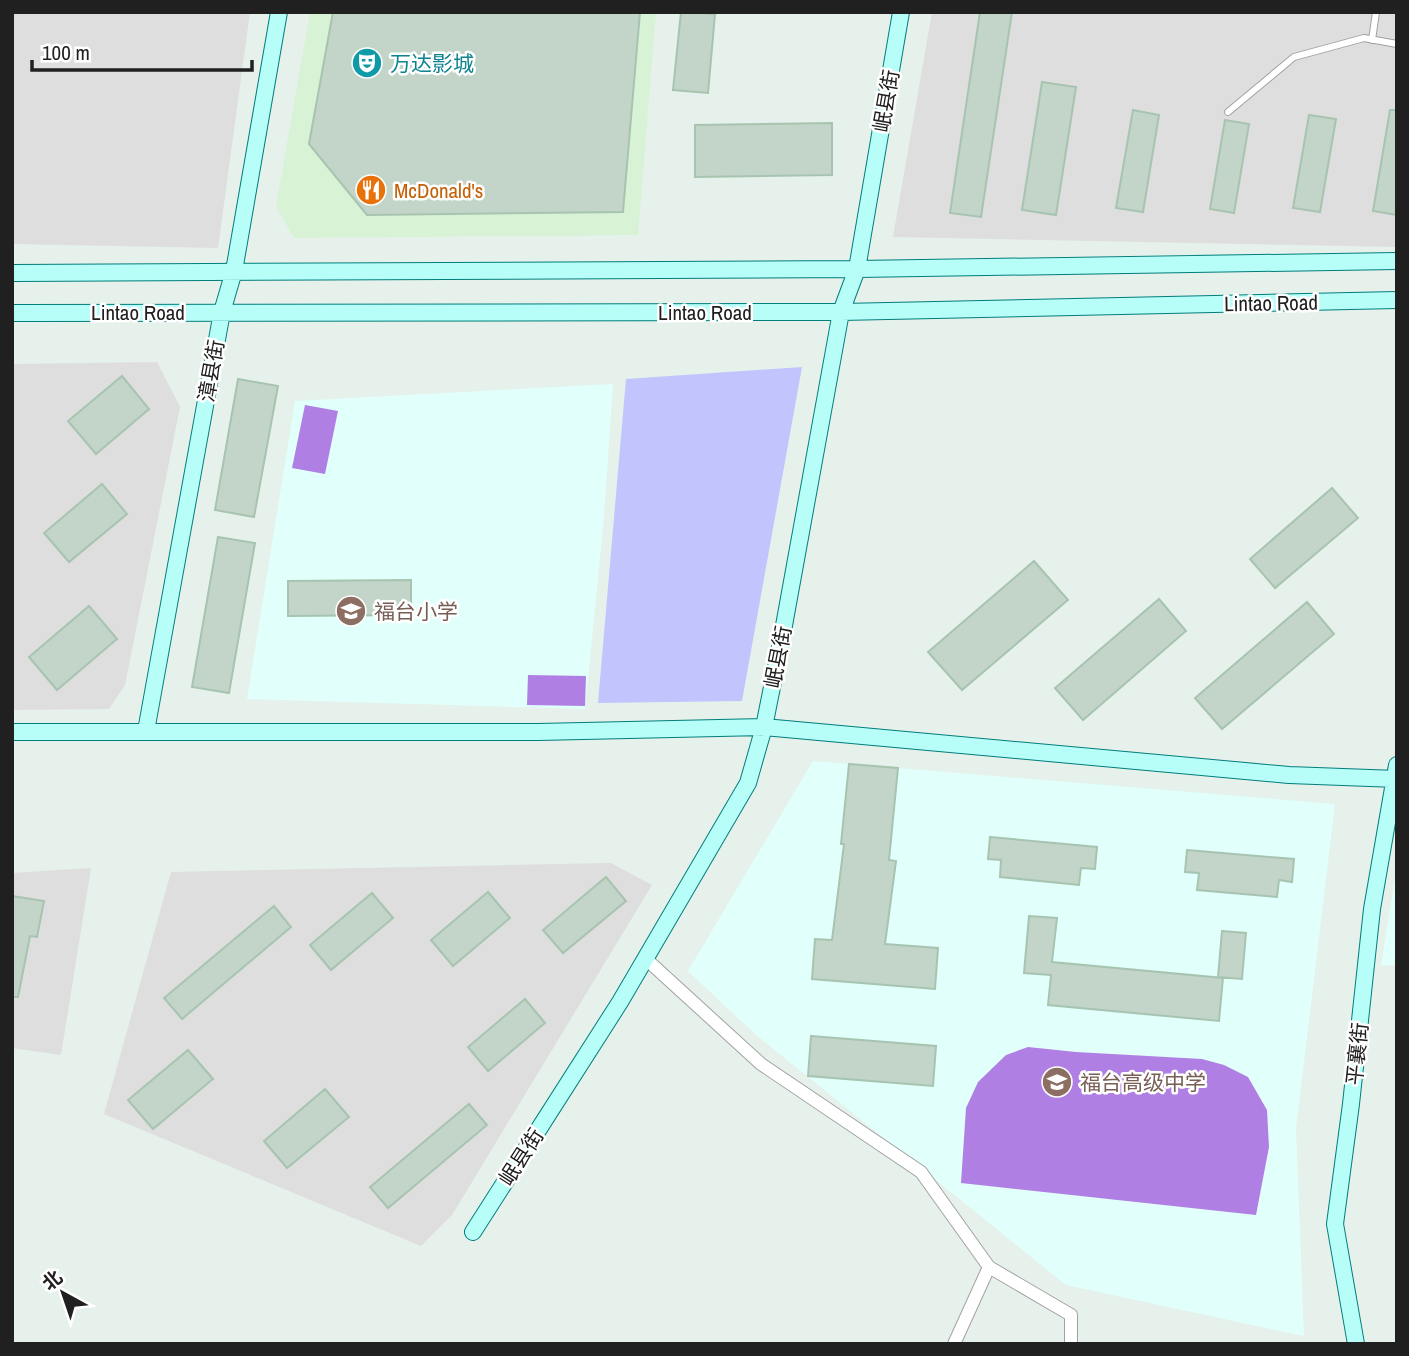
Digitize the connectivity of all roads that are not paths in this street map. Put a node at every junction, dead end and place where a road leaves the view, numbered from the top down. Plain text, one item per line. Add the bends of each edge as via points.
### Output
1 (279, 12) edge
2 (901, 12) edge
3 (1376, 12) edge
4 (1372, 40) junction
5 (1397, 44) edge
6 (1228, 112) dead end
7 (1397, 261) edge
8 (857, 269) junction
9 (234, 271) junction
10 (12, 273) edge
11 (1397, 300) edge
12 (222, 312) junction
13 (841, 312) junction
14 (12, 313) edge
15 (764, 727) junction
16 (146, 731) junction
17 (12, 732) edge
18 (1396, 774) edge
19 (646, 959) junction
20 (473, 1232) dead end
21 (989, 1267) junction
22 (954, 1344) edge
23 (1071, 1344) edge
24 (1356, 1344) edge

1 - 9 street, 漳县街
2 - 8 street, 岷县街
3 - 4 lane
4 - 5 lane
4 - 6 lane via 1364,38 1294,57
7 - 8 street, Lintao Road
8 - 9 street, Lintao Road
8 - 13 street, 岷县街
9 - 10 street, Lintao Road
9 - 12 street, 漳县街
11 - 13 street, Lintao Road
12 - 13 street, Lintao Road
12 - 14 street, Lintao Road
12 - 16 street, 漳县街
13 - 15 street, 岷县街
15 - 16 street via 538,732
15 - 18 street via 1289,775
15 - 19 street, 岷县街 via 748,783
16 - 17 street
18 - 24 street, 平襄街 via 1372,909 1335,1224
19 - 20 street, 岷县街
19 - 21 street via 761,1064 921,1171
21 - 22 street
21 - 23 street via 1071,1315

